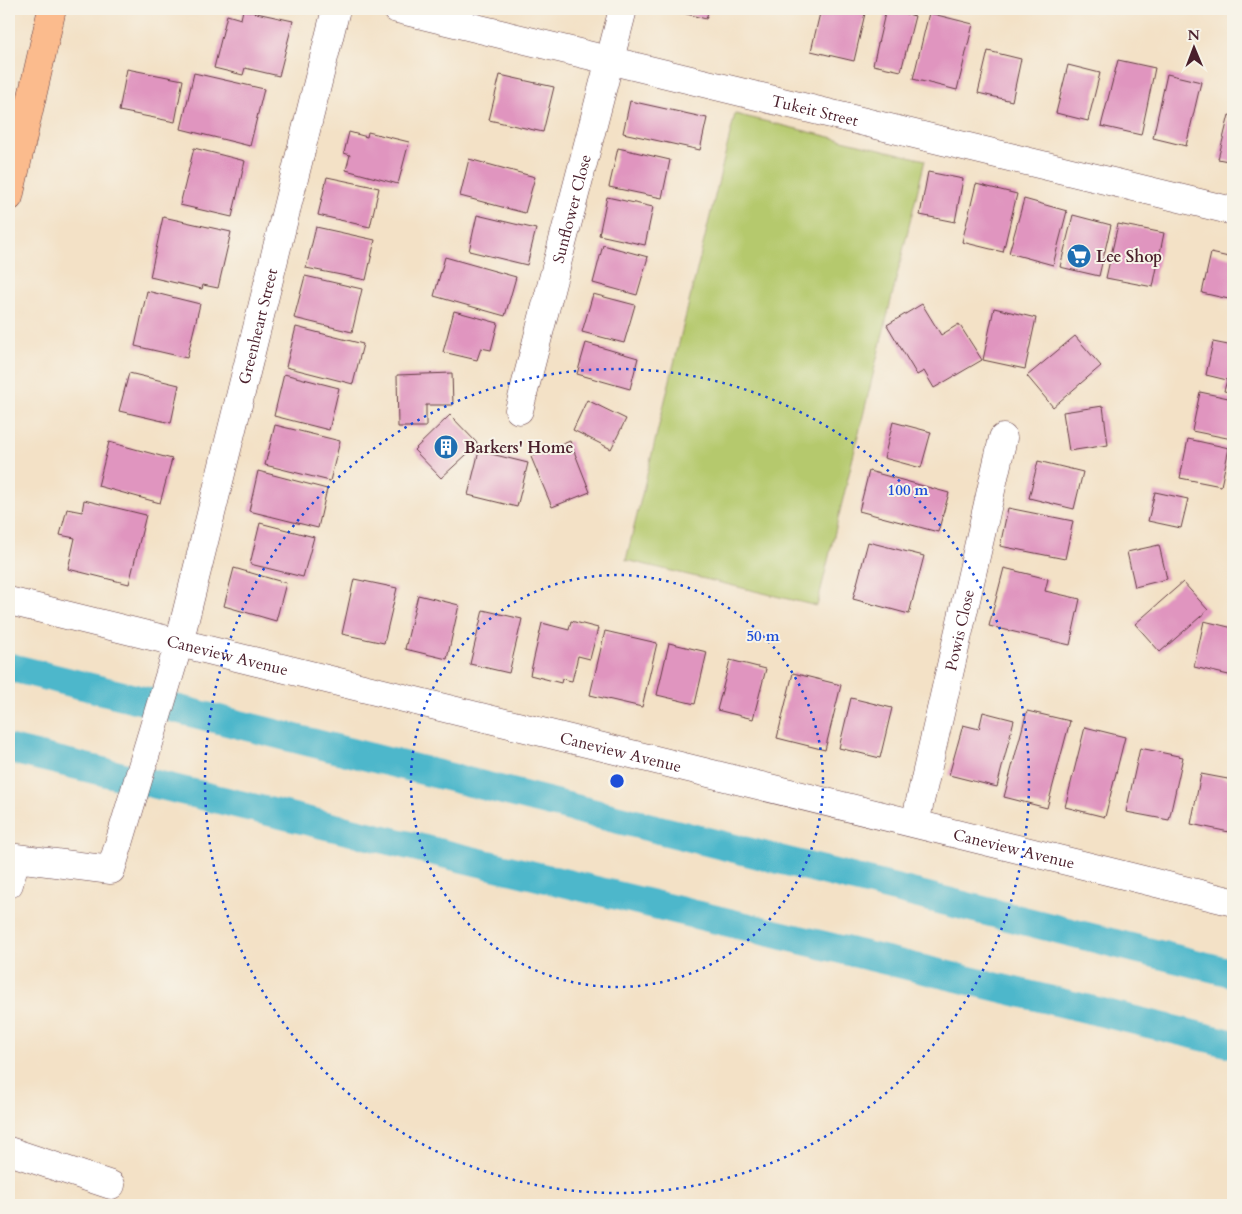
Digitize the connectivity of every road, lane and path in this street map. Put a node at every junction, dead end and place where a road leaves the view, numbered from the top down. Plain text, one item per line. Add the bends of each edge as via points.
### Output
1 (52, 9) edge
2 (336, 9) edge
3 (397, 9) edge
4 (623, 9) edge
5 (610, 60) junction
6 (9, 197) edge
7 (1233, 211) edge
8 (519, 410) dead end
9 (1003, 438) dead end
10 (9, 601) edge
11 (180, 643) junction
12 (915, 824) junction
13 (9, 884) edge
14 (1233, 902) edge
15 (9, 1151) edge
16 (111, 1185) dead end

1 - 6 main road
2 - 11 street, Greenheart Street
3 - 5 street, Tukeit Street
4 - 5 street, Sunflower Close
5 - 7 street, Tukeit Street
5 - 8 street, Sunflower Close
9 - 12 street, Powis Close
10 - 11 street, Caneview Avenue
11 - 12 street, Caneview Avenue
11 - 13 street, Greenheart Street via 111,870 16,858
12 - 14 street, Caneview Avenue
15 - 16 street

